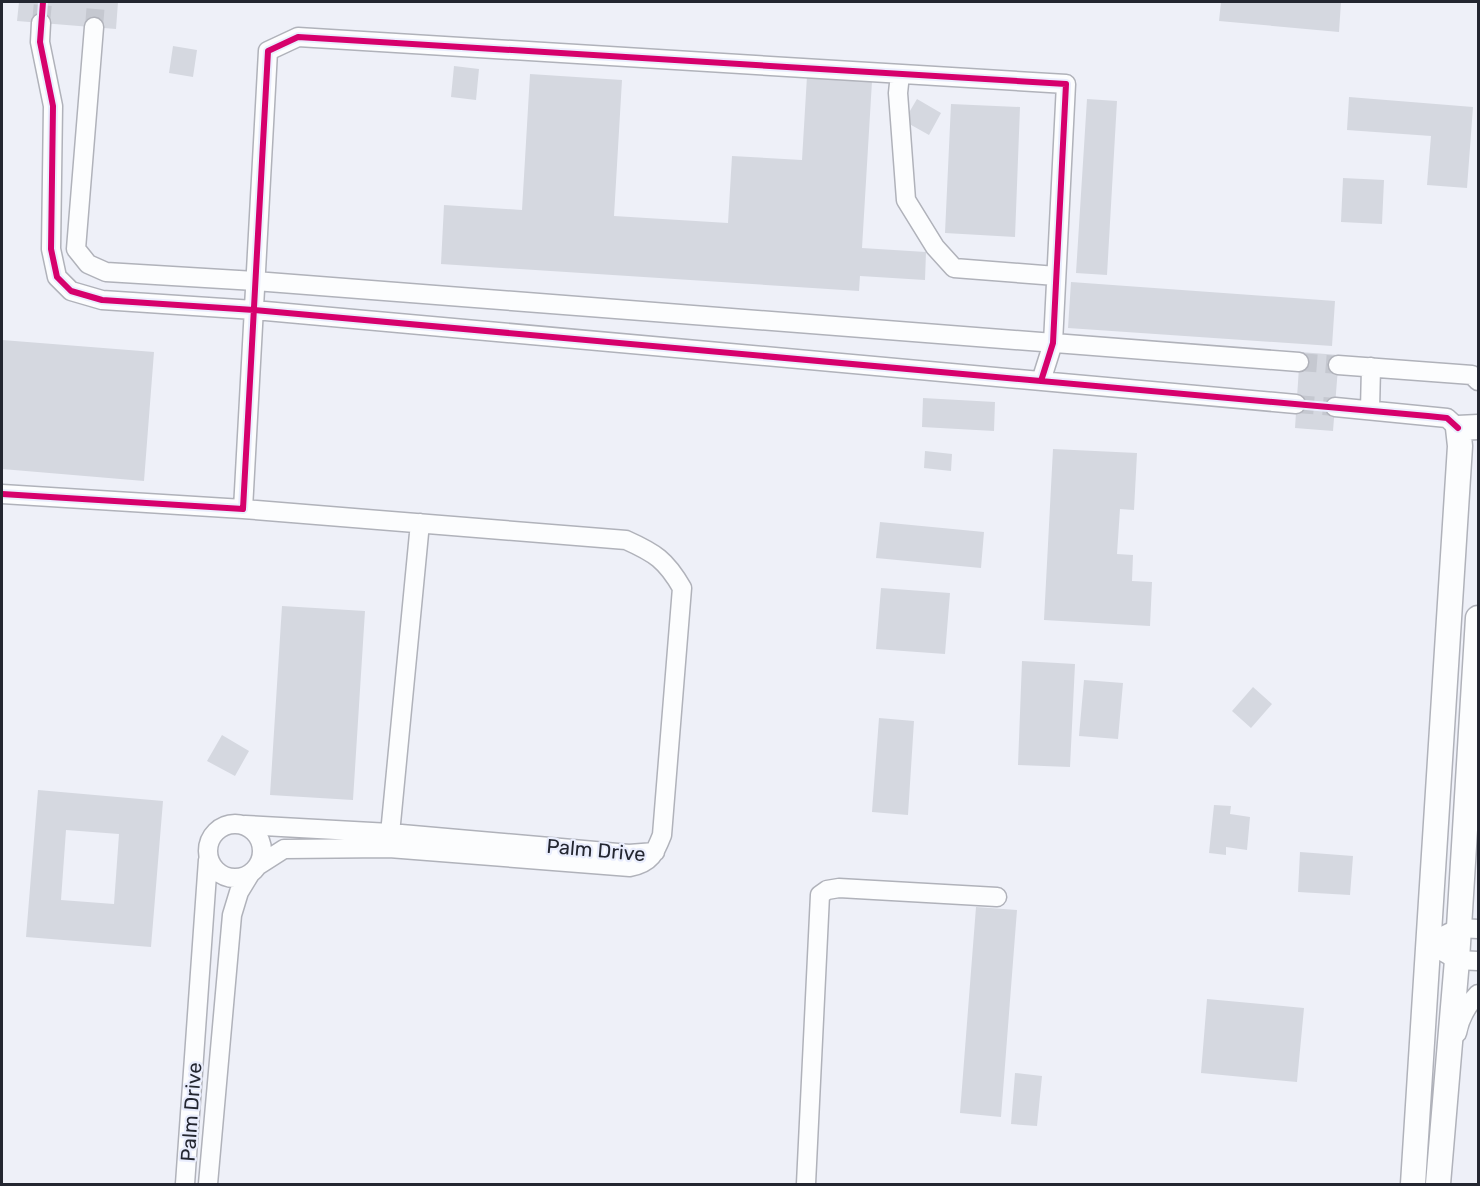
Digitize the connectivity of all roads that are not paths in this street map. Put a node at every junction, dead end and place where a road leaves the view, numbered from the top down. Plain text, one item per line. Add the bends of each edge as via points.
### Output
1 (41, 23) tunnel mouth
2 (94, 27) tunnel mouth
3 (900, 74) junction
4 (1056, 276) junction
5 (255, 281) junction
6 (254, 310) junction
7 (1053, 343) junction
8 (1299, 362) tunnel mouth
9 (1338, 365) tunnel mouth
10 (1371, 367) junction
11 (1041, 381) junction
12 (1479, 381) edge
13 (1296, 404) tunnel mouth
14 (1335, 407) tunnel mouth
15 (1370, 410) junction
16 (1468, 427) edge
17 (2, 494) edge
18 (243, 509) junction
19 (420, 523) junction
20 (1479, 618) edge
21 (245, 825) junction
22 (390, 840) junction
23 (208, 860) junction
24 (254, 870) junction
25 (997, 897) dead end
26 (1469, 929) edge
27 (1428, 943) junction
28 (1468, 961) edge
29 (1479, 994) edge
30 (1444, 1109) junction
31 (1442, 1133) junction
32 (185, 1185) edge
33 (208, 1185) edge
34 (807, 1185) edge
35 (1413, 1185) edge
36 (1438, 1185) edge
37 (1445, 1185) edge

1 - 6 street via 40,42 53,106 51,249 57,277 71,291 102,300
2 - 5 street via 76,249 88,264 106,272
3 - 4 street via 906,200 935,247 954,268
3 - 4 street via 1066,84
3 - 5 street via 298,37 268,51
4 - 7 street
5 - 6 street
5 - 7 street
6 - 11 street
6 - 18 street
7 - 8 street
7 - 11 street
9 - 10 street
10 - 12 street via 1472,375
10 - 15 street
11 - 13 street
14 - 15 street
15 - 16 street via 1447,418
16 - 27 main road via 1460,446
17 - 18 street
18 - 19 street
19 - 22 street
19 - 22 street, Palm Drive via 626,540 651,551 672,569 682,588 662,835 644,865 630,867
20 - 26 main road
21 - 22 street, Palm Drive
21 - 23 street, Palm Drive via 226,824 212,834
21 - 24 street, Palm Drive via 257,834 262,848
22 - 24 street, Palm Drive via 284,849
23 - 24 street, Palm Drive via 220,875 233,879
23 - 32 street, Palm Drive
24 - 33 street, Palm Drive via 239,892 232,915
25 - 34 street via 839,888 820,895
26 - 27 street
26 - 28 main road
27 - 28 street
27 - 35 main road
28 - 30 main road
29 - 30 street via 1459,1022 1453,1084
30 - 31 main road
31 - 36 main road
31 - 37 street

